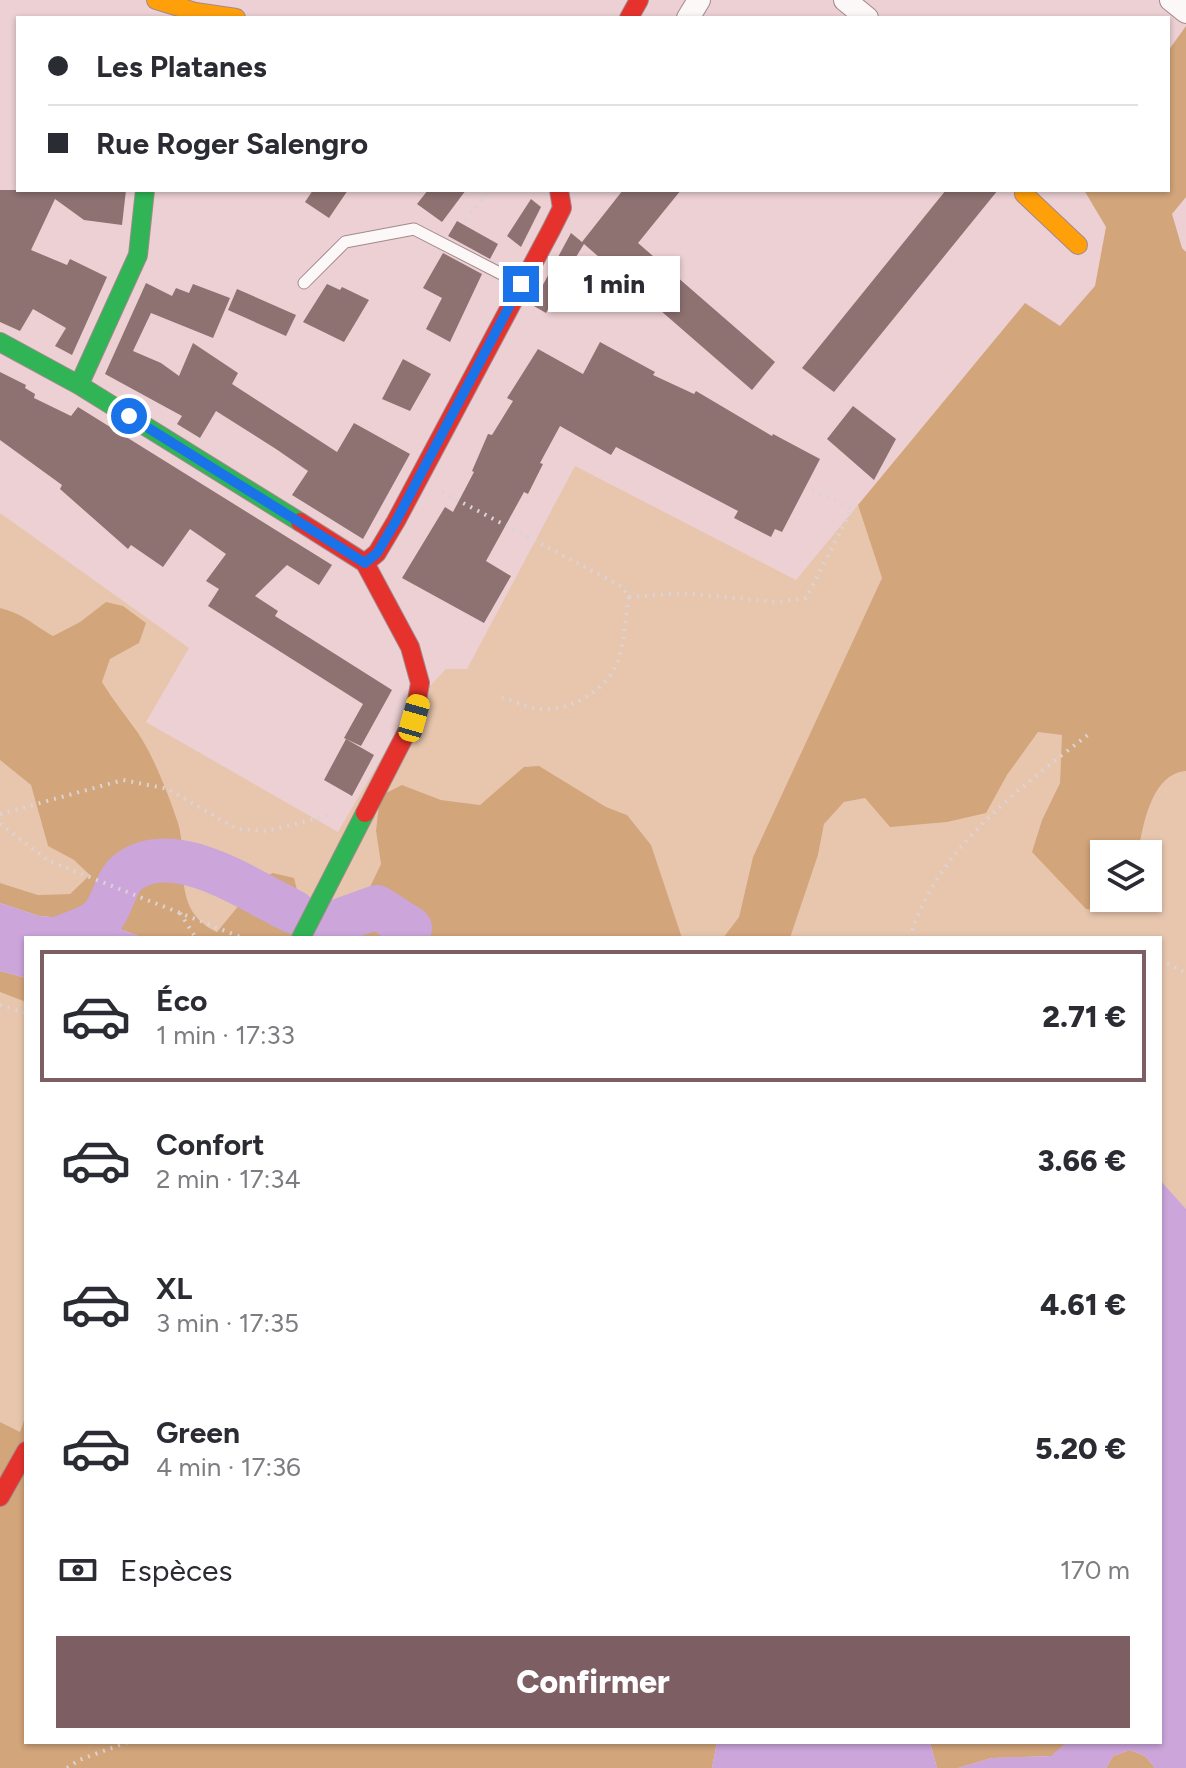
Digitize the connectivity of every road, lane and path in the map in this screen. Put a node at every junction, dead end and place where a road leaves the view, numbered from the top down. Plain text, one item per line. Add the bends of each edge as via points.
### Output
1 (156, 0) edge
2 (845, 0) edge
3 (1171, 0) edge
4 (195, 10) edge
5 (1186, 12) edge
6 (226, 16) edge
7 (865, 16) edge
8 (145, 192) edge
9 (487, 192) edge
10 (559, 192) edge
11 (1024, 192) edge
12 (466, 220) dead end
13 (1078, 245) dead end
14 (304, 283) dead end
15 (521, 284) junction
16 (0, 342) edge
17 (79, 385) junction
18 (806, 487) dead end
19 (435, 488) dead end
20 (365, 563) junction
21 (629, 597) junction
22 (498, 696) dead end
23 (1089, 734) dead end
24 (0, 814) edge
25 (0, 824) edge
26 (354, 830) junction
27 (180, 913) junction
28 (195, 936) edge
29 (238, 936) edge
30 (302, 936) edge
31 (911, 936) edge
32 (1162, 961) edge
33 (1186, 973) edge
34 (0, 1005) edge
35 (24, 1012) edge
36 (24, 1455) edge
37 (0, 1497) edge
38 (123, 1744) edge
39 (67, 1768) edge

1 - 4 main road
2 - 7 street
3 - 5 street
4 - 6 main road
8 - 17 main road via 138,255
9 - 12 path
10 - 15 main road via 562,208
11 - 13 main road
14 - 15 lane via 345,242 414,229
15 - 20 main road via 396,521
16 - 17 main road
17 - 20 main road
18 - 21 path via 852,509 806,598 776,602 683,593
19 - 21 path via 621,586
20 - 26 main road via 410,647 420,687 414,718
21 - 22 path via 618,662 602,686 587,697 537,709
23 - 31 path via 1013,794 958,850 917,915
24 - 26 path via 123,780 168,789 237,829 266,831 327,816
25 - 27 path via 49,861
26 - 30 main road
27 - 28 path
27 - 29 path
32 - 33 path
34 - 35 path
36 - 37 main road
38 - 39 path

